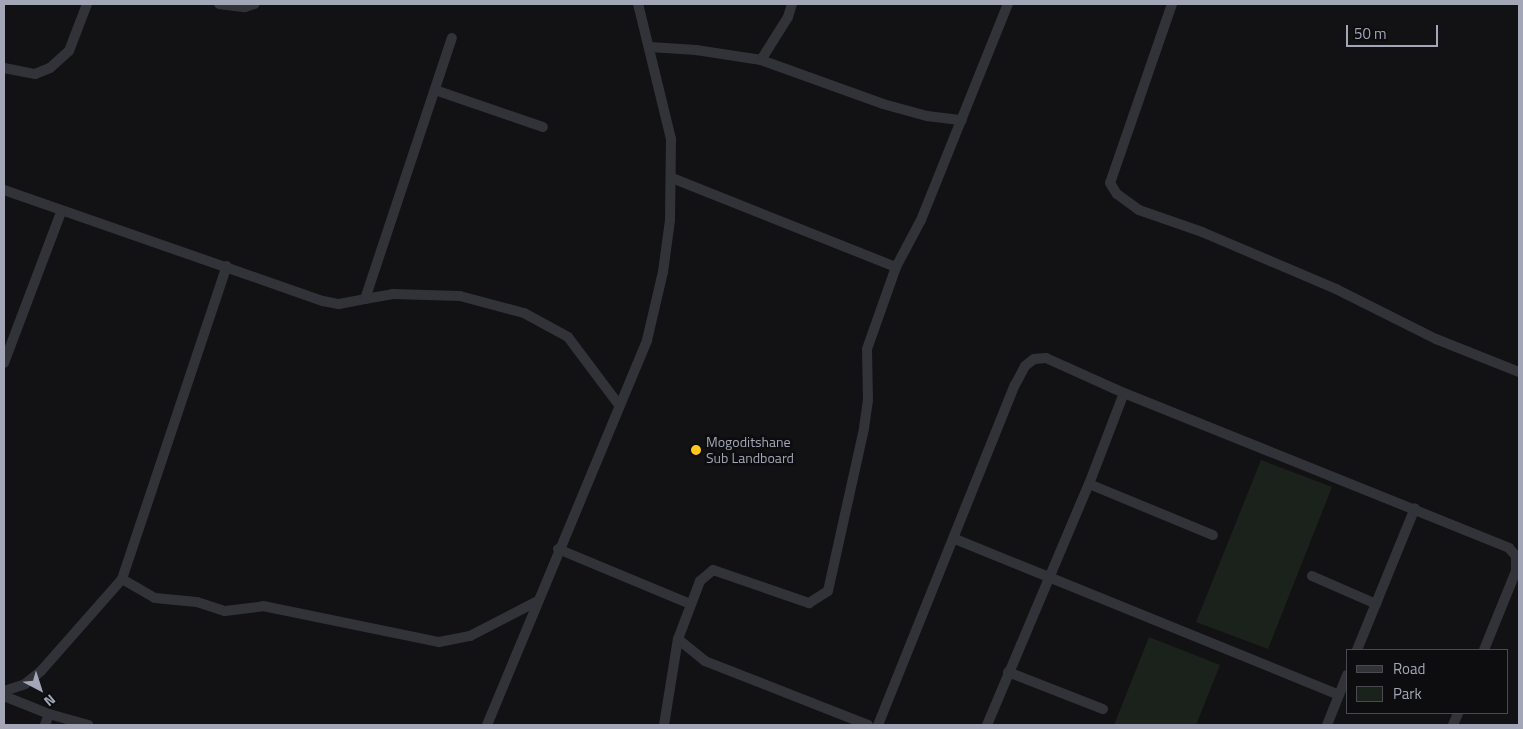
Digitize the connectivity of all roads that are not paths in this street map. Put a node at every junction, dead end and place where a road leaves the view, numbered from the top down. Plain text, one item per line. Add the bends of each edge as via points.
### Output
1 (87, 4) edge
2 (219, 4) edge
3 (255, 4) edge
4 (638, 4) edge
5 (792, 4) edge
6 (1008, 4) edge
7 (1172, 4) edge
8 (452, 38) dead end
9 (650, 47) junction
10 (761, 60) junction
11 (4, 68) edge
12 (435, 90) junction
13 (962, 120) junction
14 (543, 127) dead end
15 (672, 178) junction
16 (4, 190) edge
17 (61, 212) junction
18 (227, 266) junction
19 (896, 267) junction
20 (365, 299) junction
21 (4, 362) edge
22 (1519, 372) edge
23 (1124, 393) junction
24 (619, 405) junction
25 (1089, 484) junction
26 (1415, 508) junction
27 (1213, 535) dead end
28 (954, 539) junction
29 (558, 549) junction
30 (1312, 576) dead end
31 (122, 579) junction
32 (1047, 579) junction
33 (536, 602) junction
34 (690, 604) junction
35 (1376, 604) junction
36 (678, 639) junction
37 (1357, 649) edge
38 (1484, 649) edge
39 (1008, 672) junction
40 (1346, 678) edge
41 (4, 691) edge
42 (1339, 695) junction
43 (4, 696) edge
44 (1102, 709) dead end
45 (49, 714) junction
46 (45, 725) edge
47 (88, 725) edge
48 (487, 725) edge
49 (664, 725) edge
50 (868, 725) edge
51 (878, 725) edge
52 (987, 725) edge
53 (1327, 725) edge

1 - 11 street via 69,51 50,68 35,74
2 - 3 street via 245,7
4 - 9 street
5 - 10 street via 788,17
6 - 13 street
7 - 22 street via 1110,183 1117,194 1139,210 1202,232 1336,289 1436,340
8 - 12 street
9 - 10 street
9 - 15 street via 671,139
10 - 13 street via 883,104 927,116
12 - 14 street
12 - 20 street
13 - 19 street via 921,220
15 - 19 street
15 - 24 street via 663,272 647,340
16 - 17 street
17 - 18 street
17 - 21 street
18 - 20 street via 323,301 339,304
18 - 31 street
19 - 34 street via 867,349 868,401 864,428 828,591 809,603 713,570 700,581
20 - 24 street via 393,294 460,296 524,313 568,337
23 - 25 street
23 - 26 street
23 - 28 street via 1046,358 1025,366
24 - 29 street
25 - 27 street
25 - 32 street
26 - 35 street
26 - 38 street via 1510,548 1516,556 1516,570
28 - 32 street
28 - 51 street
29 - 33 street
29 - 34 street
30 - 35 street
31 - 33 street via 155,598 197,602 225,611 263,606 439,642 470,636
31 - 41 street via 41,671 25,684
32 - 39 street
32 - 42 street
33 - 48 street
34 - 36 street
35 - 37 street
36 - 49 street
36 - 50 street via 705,661
39 - 44 street
39 - 52 street
40 - 42 street
42 - 53 street
43 - 45 street
45 - 46 street
45 - 47 street

